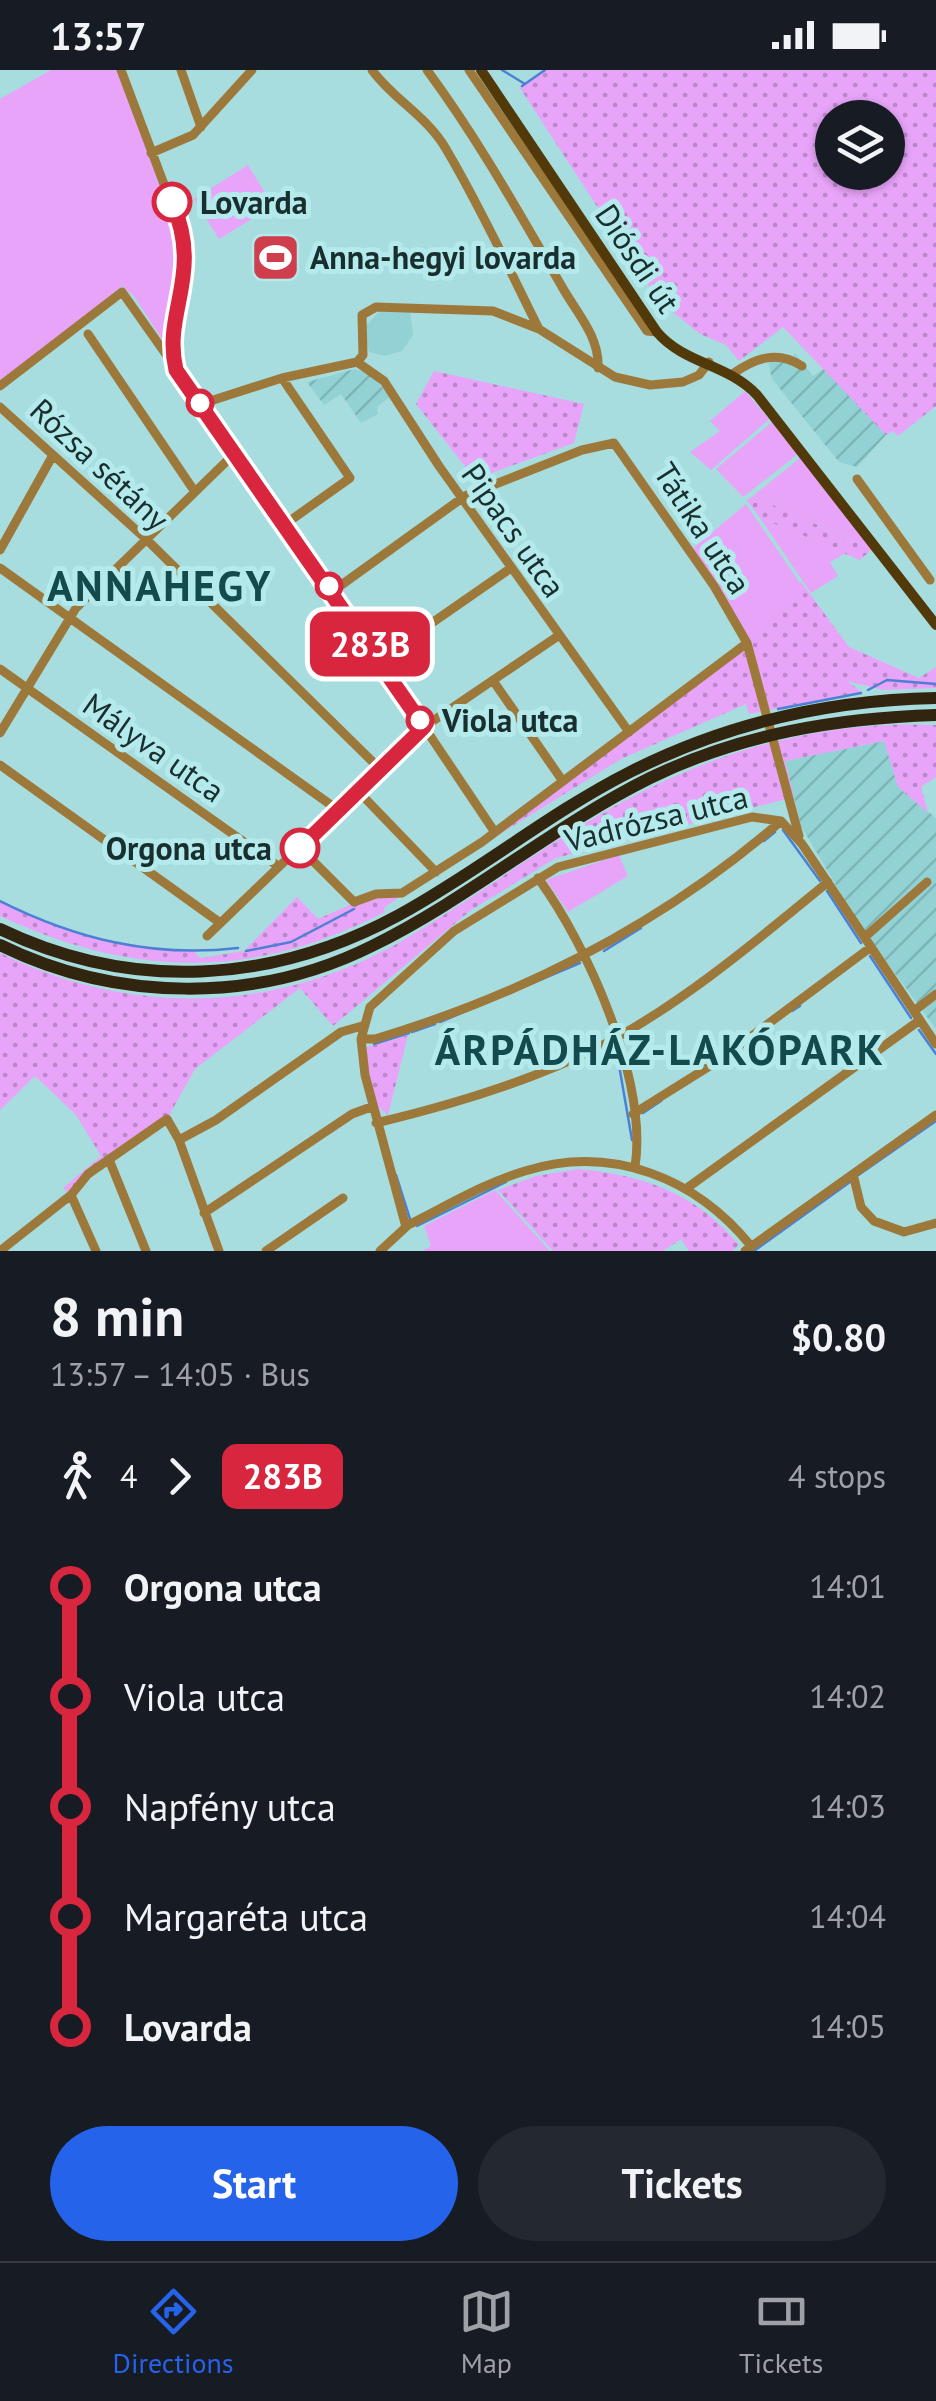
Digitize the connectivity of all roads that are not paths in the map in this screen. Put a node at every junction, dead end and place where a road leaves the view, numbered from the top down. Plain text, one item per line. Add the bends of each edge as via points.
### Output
1 (121, 70) edge
2 (181, 70) edge
3 (252, 70) edge
4 (372, 70) edge
5 (427, 70) edge
6 (469, 70) edge
7 (481, 70) edge
8 (201, 127) junction
9 (151, 153) junction
10 (539, 328) junction
11 (657, 332) junction
12 (88, 334) dead end
13 (356, 362) junction
14 (709, 362) junction
15 (802, 366) dead end
16 (598, 368) junction
17 (176, 370) junction
18 (734, 373) junction
19 (282, 378) junction
20 (0, 386) edge
21 (200, 404) junction
22 (0, 407) edge
23 (234, 453) junction
24 (54, 455) junction
25 (857, 478) dead end
26 (194, 492) junction
27 (463, 500) junction
28 (284, 524) junction
29 (146, 540) junction
30 (0, 550) edge
31 (0, 568) edge
32 (511, 568) junction
33 (930, 580) dead end
34 (333, 590) junction
35 (69, 617) junction
36 (936, 625) edge
37 (558, 636) junction
38 (746, 643) junction
39 (380, 660) junction
40 (0, 668) edge
41 (494, 682) junction
42 (26, 688) junction
43 (936, 698) edge
44 (936, 715) edge
45 (424, 727) junction
46 (629, 732) junction
47 (0, 733) edge
48 (0, 766) edge
49 (380, 769) junction
50 (562, 780) junction
51 (359, 792) junction
52 (784, 803) junction
53 (338, 810) junction
54 (758, 816) junction
55 (780, 822) junction
56 (494, 831) junction
57 (802, 844) junction
58 (300, 848) junction
59 (278, 866) junction
60 (436, 872) junction
61 (538, 878) junction
62 (928, 880) edge
63 (828, 882) junction
64 (219, 922) junction
65 (0, 929) edge
66 (207, 936) dead end
67 (865, 937) junction
68 (0, 945) edge
69 (871, 947) junction
70 (587, 956) junction
71 (936, 994) edge
72 (917, 1016) junction
73 (362, 1026) junction
74 (617, 1036) junction
75 (361, 1039) junction
76 (936, 1044) edge
77 (371, 1106) junction
78 (633, 1114) junction
79 (936, 1115) edge
80 (376, 1122) junction
81 (179, 1140) junction
82 (110, 1162) junction
83 (635, 1167) junction
84 (853, 1174) junction
85 (688, 1188) junction
86 (71, 1195) junction
87 (343, 1198) dead end
88 (204, 1213) junction
89 (936, 1223) edge
90 (405, 1229) junction
91 (748, 1249) edge
92 (6, 1250) edge
93 (96, 1251) edge
94 (146, 1251) edge
95 (219, 1251) edge
96 (266, 1251) edge
97 (380, 1251) edge

1 - 9 street
2 - 8 street
3 - 8 street
4 - 10 street via 447,150
5 - 16 street via 474,134 575,306 596,348
6 - 11 street via 648,332
7 - 11 main road, Diósdi út
8 - 9 street
9 - 17 street via 187,252
10 - 13 street via 482,308 376,307 360,320 362,355
10 - 16 street
11 - 14 main road, Diósdi út via 679,352
12 - 26 street
13 - 19 street
13 - 27 street, Pipacs utca via 384,381
14 - 16 street via 699,376 662,386
14 - 18 main road, Diósdi út
15 - 18 street via 762,357
17 - 20 street via 122,292
17 - 21 street
18 - 36 main road, Diósdi út
19 - 21 street
19 - 28 street via 350,478
21 - 23 street
22 - 24 street, Rózsa sétány
23 - 26 street
23 - 28 street
24 - 29 street, Rózsa sétány
24 - 30 street
25 - 33 street
26 - 29 street
27 - 32 street, Pipacs utca
27 - 34 street
27 - 38 street, Tátika utca via 614,443
28 - 34 street
29 - 35 street
29 - 49 street, Rózsa sétány
31 - 35 street
32 - 37 street, Pipacs utca
32 - 39 street
34 - 39 street
35 - 42 street
35 - 53 street
37 - 41 street
37 - 46 street, Pipacs utca
38 - 46 street
38 - 52 street, Tátika utca
39 - 45 street
40 - 42 street, Mályva utca
41 - 45 street
41 - 50 street
42 - 47 street
42 - 59 street, Mályva utca
43 - 65 highway via 791,714 667,754 588,795 401,914 284,962 224,972 141,971 76,958
44 - 68 highway via 807,727 693,760 612,797 384,940 295,975 236,986 142,986 73,973
45 - 49 street
45 - 56 street
46 - 50 street
48 - 64 street
49 - 51 street
50 - 56 street
51 - 53 street
51 - 60 street
52 - 54 street
52 - 57 street, Tátika utca
53 - 58 street
54 - 55 street, Vadrózsa utca
54 - 61 street, Vadrózsa utca via 573,862
55 - 57 street, Vadrózsa utca
55 - 70 street via 669,906
56 - 60 street
57 - 63 street, Vadrózsa utca
58 - 59 street
58 - 60 street via 354,902 402,893
59 - 64 street
61 - 70 street
61 - 73 street, Vadrózsa utca via 454,931 376,1000
62 - 67 street
63 - 67 street, Vadrózsa utca
63 - 74 street
64 - 66 street
67 - 69 street, Vadrózsa utca
69 - 72 street, Vadrózsa utca
69 - 78 street
70 - 74 street
70 - 75 street via 479,1005
71 - 72 street
72 - 76 street, Vadrózsa utca
72 - 85 street
73 - 75 street
73 - 81 street via 342,1032
74 - 78 street
74 - 80 street via 524,1079
75 - 77 street
77 - 80 street
77 - 88 street
78 - 83 street
79 - 84 street
80 - 90 street
81 - 82 street via 167,1119
81 - 88 street
82 - 86 street via 88,1174
82 - 94 street
83 - 85 street
83 - 90 street via 592,1161 528,1170
84 - 89 street via 861,1207 874,1221 904,1232
84 - 91 street
85 - 91 street via 722,1213
86 - 92 street
86 - 93 street
87 - 96 street
88 - 95 street
90 - 97 street

